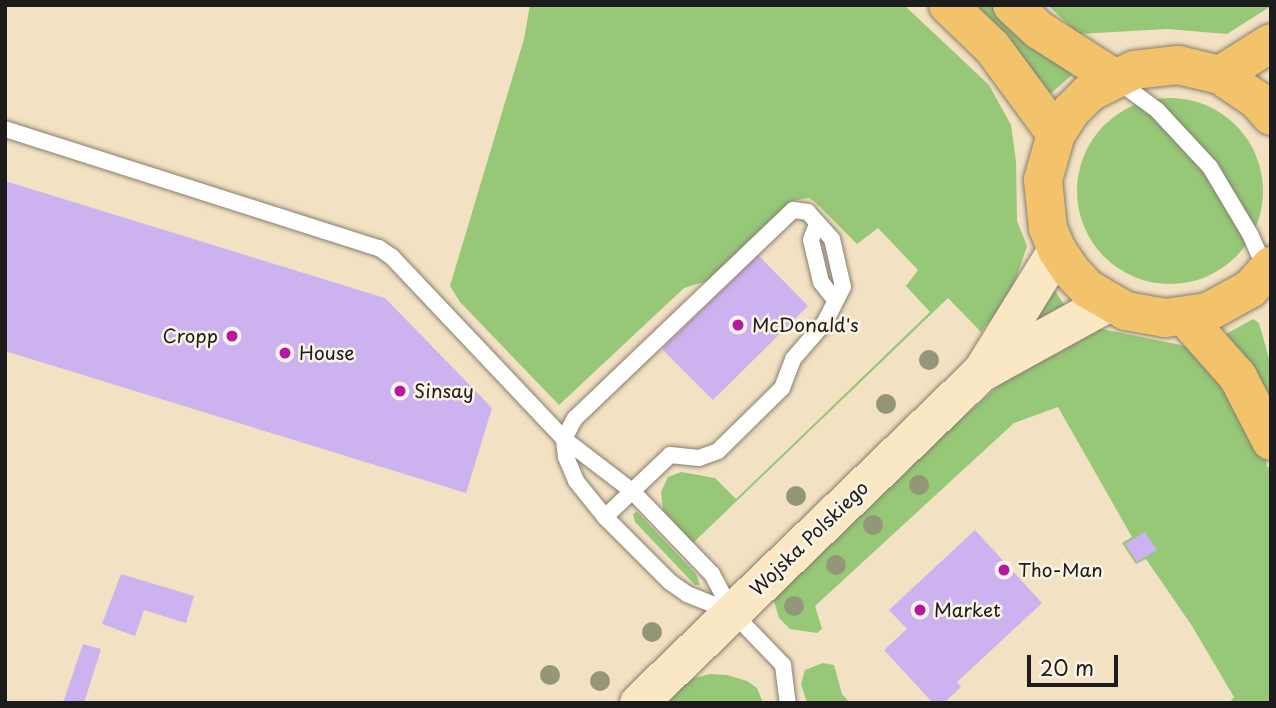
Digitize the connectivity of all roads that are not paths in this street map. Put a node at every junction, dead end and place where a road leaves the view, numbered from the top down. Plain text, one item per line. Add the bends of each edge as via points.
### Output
1 (948, 5) edge
2 (1012, 5) edge
3 (1271, 43) edge
4 (1220, 75) junction
5 (1114, 78) junction
6 (1271, 116) edge
7 (5, 129) edge
8 (1056, 134) junction
9 (1057, 250) junction
10 (1269, 275) edge
11 (1108, 303) junction
12 (1185, 317) junction
13 (981, 373) junction
14 (564, 439) junction
15 (1271, 441) edge
16 (632, 491) junction
17 (605, 517) junction
18 (732, 612) junction
19 (789, 702) edge
20 (639, 703) edge

1 - 8 main road via 992,47
2 - 5 main road via 1039,30
3 - 4 main road
4 - 5 main road via 1178,65 1145,67
4 - 6 main road via 1248,93
5 - 8 main road via 1090,92
5 - 10 lane via 1157,110 1210,167
7 - 14 lane via 379,248
8 - 9 main road via 1043,180 1048,228
9 - 11 main road via 1070,271
9 - 13 street, Wojska Polskiego
10 - 12 main road via 1230,302
11 - 12 main road via 1145,316
11 - 13 street, Wojska Polskiego
12 - 15 main road via 1238,377
13 - 18 street, Wojska Polskiego
14 - 16 lane
14 - 16 lane via 575,418 793,210 808,212 817,224 811,240 821,282 835,300 825,322 793,359 782,388 718,451 699,458 670,455
14 - 17 lane via 576,481
16 - 17 lane
16 - 18 lane via 712,574
17 - 18 lane via 670,582
18 - 19 lane via 783,665
18 - 20 street, Wojska Polskiego

